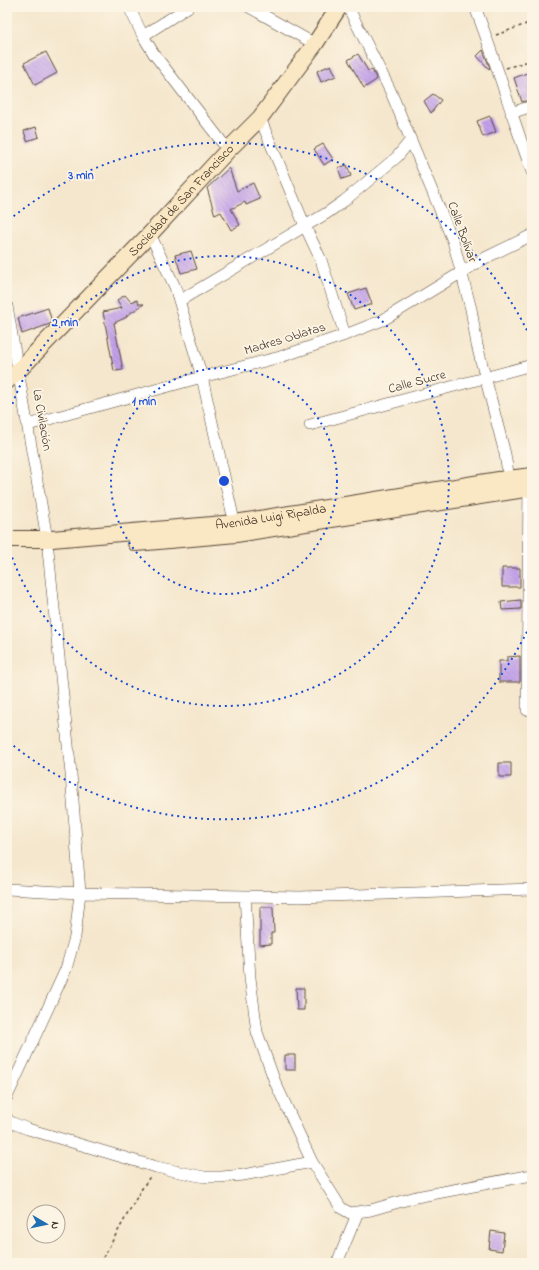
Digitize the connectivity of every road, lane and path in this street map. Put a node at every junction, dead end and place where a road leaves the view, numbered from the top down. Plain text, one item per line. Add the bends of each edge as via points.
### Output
1 (129, 7) edge
2 (188, 7) edge
3 (249, 7) edge
4 (339, 7) edge
5 (348, 7) edge
6 (475, 7) edge
7 (532, 22) edge
8 (143, 36) junction
9 (487, 39) junction
10 (315, 44) junction
11 (532, 60) edge
12 (497, 71) junction
13 (532, 106) edge
14 (511, 112) junction
15 (260, 118) junction
16 (410, 141) junction
17 (228, 150) junction
18 (532, 172) edge
19 (305, 226) junction
20 (150, 234) junction
21 (532, 235) edge
22 (462, 272) junction
23 (179, 301) junction
24 (7, 306) edge
25 (345, 335) junction
26 (532, 365) edge
27 (19, 370) junction
28 (202, 376) junction
29 (485, 378) junction
30 (7, 381) edge
31 (28, 425) junction
32 (310, 425) dead end
33 (509, 479) junction
34 (530, 482) edge
35 (236, 529) junction
36 (7, 539) edge
37 (47, 544) junction
38 (7, 550) edge
39 (527, 710) dead end
40 (7, 889) edge
41 (532, 889) edge
42 (80, 893) junction
43 (245, 896) junction
44 (7, 1097) edge
45 (7, 1118) edge
46 (312, 1162) junction
47 (156, 1167) junction
48 (532, 1175) edge
49 (358, 1212) junction
50 (100, 1263) edge
51 (337, 1263) edge

1 - 8 street
2 - 8 street
3 - 10 street
4 - 10 street, Sociedad de San Francisco
5 - 16 street, Calle Bolívar via 390,90
6 - 9 street
7 - 9 path
8 - 17 street
9 - 12 street
10 - 15 street, Sociedad de San Francisco
11 - 12 path
12 - 14 street
13 - 14 street
14 - 18 street
15 - 17 street, Sociedad de San Francisco
15 - 19 street
16 - 19 street via 397,157 344,200
16 - 22 street, Calle Bolívar via 453,241
17 - 20 street, Sociedad de San Francisco
19 - 23 street
19 - 25 street via 321,260
20 - 23 street
20 - 27 street, Sociedad de San Francisco
21 - 22 street, Madres Oblatas
22 - 25 street, Madres Oblatas via 383,320
22 - 29 street, Calle Bolívar
23 - 28 street
24 - 27 street, La Civilación
25 - 28 street, Madres Oblatas via 280,358
26 - 29 street, Calle Sucre
27 - 30 street, Sociedad de San Francisco
27 - 31 street, La Civilación
28 - 31 street, Madres Oblatas
28 - 35 street
29 - 32 street, Calle Sucre
29 - 33 street, Calle Bolívar
31 - 37 street, La Civilación
33 - 34 street, Avenida Luigi Ripalda
33 - 35 street, Avenida Luigi Ripalda
34 - 35 street, Avenida Luigi Ripalda
34 - 39 street
35 - 37 street, Avenida Luigi Ripalda
36 - 37 street, Avenida Luigi Ripalda
37 - 38 street, Avenida Luigi Ripalda
37 - 42 street, La Civilación via 71,774
40 - 42 street
41 - 43 street via 300,897
42 - 43 street
42 - 44 street, La Civilación via 75,937 66,969
43 - 46 street via 250,978 257,1032 275,1082
45 - 47 street via 19,1126
46 - 47 street via 222,1177 204,1177
46 - 49 street via 342,1208
47 - 50 path via 140,1190
48 - 49 street via 416,1197
49 - 51 street

